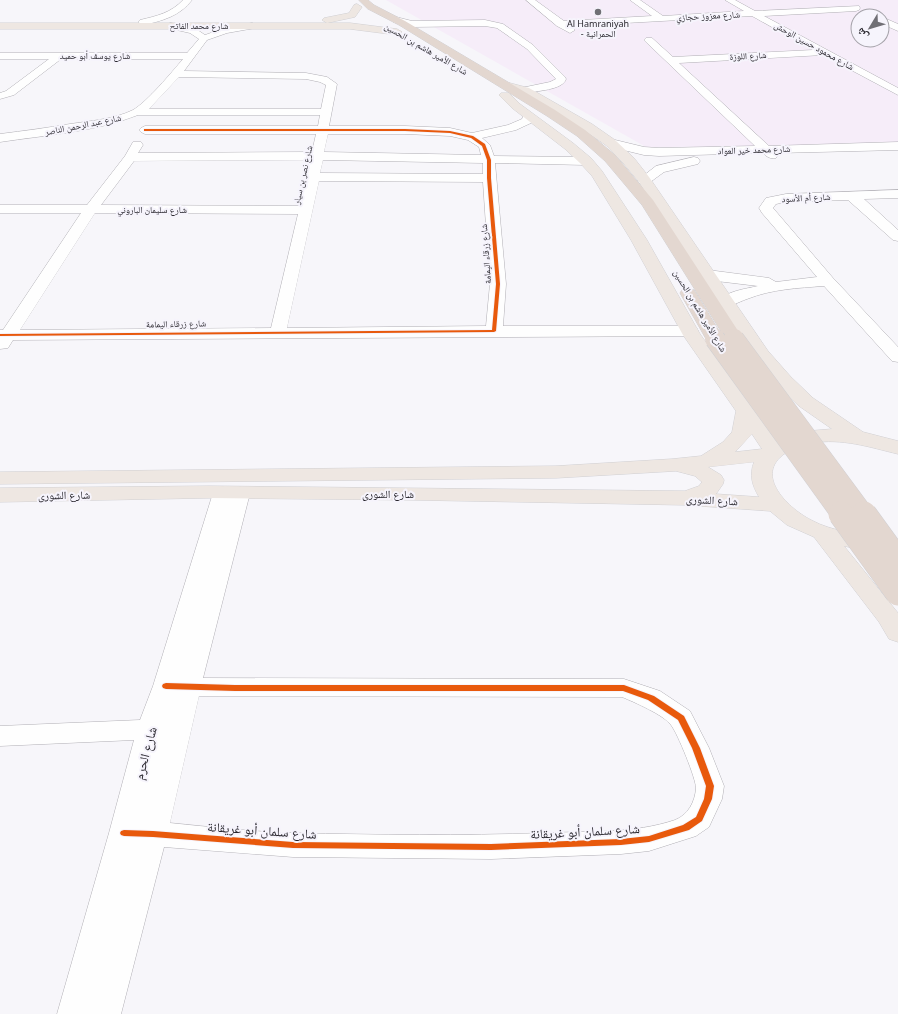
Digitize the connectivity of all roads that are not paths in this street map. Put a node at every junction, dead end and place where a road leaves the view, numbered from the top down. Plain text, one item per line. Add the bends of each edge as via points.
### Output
1 (188, 0) edge
2 (530, 0) edge
3 (634, 0) edge
4 (729, 0) edge
5 (838, 0) edge
6 (357, 2) edge
7 (850, 8) edge
8 (856, 8) edge
9 (180, 9) junction
10 (756, 14) junction
11 (660, 18) junction
12 (396, 20) junction
13 (143, 22) junction
14 (192, 22) junction
15 (314, 22) junction
16 (0, 23) edge
17 (419, 24) junction
18 (560, 24) junction
19 (0, 26) edge
20 (171, 26) junction
21 (252, 26) junction
22 (350, 26) junction
23 (408, 27) junction
24 (570, 30) dead end
25 (397, 32) junction
26 (204, 38) junction
27 (649, 40) dead end
28 (823, 52) junction
29 (0, 56) edge
30 (59, 56) junction
31 (189, 56) junction
32 (672, 60) junction
33 (176, 74) junction
34 (506, 90) junction
35 (525, 90) junction
36 (898, 92) edge
37 (0, 96) edge
38 (137, 112) junction
39 (155, 112) junction
40 (326, 112) junction
41 (528, 116) junction
42 (145, 130) junction
43 (322, 131) junction
44 (472, 137) junction
45 (0, 138) edge
46 (610, 143) junction
47 (898, 146) edge
48 (659, 152) junction
49 (898, 152) edge
50 (769, 153) junction
51 (317, 156) junction
52 (130, 157) junction
53 (489, 160) junction
54 (586, 161) junction
55 (671, 165) junction
56 (313, 177) junction
57 (489, 178) junction
58 (644, 180) junction
59 (898, 194) edge
60 (852, 196) junction
61 (0, 209) edge
62 (90, 210) junction
63 (304, 210) junction
64 (898, 237) edge
65 (708, 275) junction
66 (828, 281) junction
67 (781, 285) junction
68 (726, 302) junction
69 (494, 331) junction
70 (690, 331) junction
71 (278, 332) junction
72 (724, 338) junction
73 (3, 339) edge
74 (898, 357) edge
75 (734, 395) junction
76 (806, 402) junction
77 (746, 412) junction
78 (856, 437) junction
79 (898, 448) edge
80 (772, 452) junction
81 (705, 462) junction
82 (672, 465) junction
83 (0, 478) edge
84 (232, 493) junction
85 (0, 495) edge
86 (685, 498) junction
87 (775, 505) junction
88 (823, 534) junction
89 (898, 544) edge
90 (898, 560) edge
91 (898, 583) edge
92 (898, 593) edge
93 (893, 625) edge
94 (177, 687) junction
95 (150, 729) junction
96 (177, 729) junction
97 (0, 736) edge
98 (124, 833) junction
99 (153, 834) junction
100 (74, 1014) edge
101 (104, 1014) edge

1 - 9 street
2 - 18 street
3 - 11 street
4 - 10 street, شارع محمود حسين الوحش
5 - 8 street
6 - 12 highway, شارع الأمير هاشم بن الحسين
6 - 15 main road, شارع محمد الفاتح via 354,13 348,16
6 - 25 highway, شارع الأمير هاشم بن الحسين
7 - 10 street, شارع معزوز حجازي
9 - 13 street via 163,18
9 - 14 street
10 - 11 street, شارع معزوز حجازي
10 - 28 street, شارع محمود حسين الوحش
11 - 18 street, شارع معزوز حجازي
12 - 17 street
12 - 23 highway, شارع الأمير هاشم بن الحسين
13 - 14 main road, شارع محمد الفاتح
13 - 16 main road, شارع محمد الفاتح
14 - 15 main road, شارع محمد الفاتح
15 - 22 main road via 355,23
17 - 23 street
17 - 35 street via 475,22 500,26 530,47 561,79 553,85
18 - 24 street
19 - 20 main road, شارع محمد الفاتح
20 - 21 main road, شارع محمد الفاتح
20 - 26 street via 193,31
21 - 22 main road, شارع محمد الفاتح
21 - 26 street
22 - 25 main road, شارع محمد الفاتح
23 - 34 highway, شارع الأمير هاشم بن الحسين
25 - 34 highway, شارع الأمير هاشم بن الحسين
26 - 31 street, شارع عبد الرحمن الناصر
27 - 32 street
28 - 32 street, شارع اللوزة
28 - 36 street, شارع محمود حسين الوحش
29 - 30 street, شارع يوسف أبو حميد
30 - 31 street, شارع يوسف أبو حميد
30 - 37 street via 10,93
31 - 33 street, شارع عبد الرحمن الناصر
32 - 50 street
33 - 38 street, شارع عبد الرحمن الناصر
33 - 40 street, شارع نصر بن سيار via 306,76 323,79 332,84
34 - 35 main road, شارع الأمير هاشم بن الحسين
34 - 41 main road, شارع الأمير هاشم بن الحسين via 510,101
34 - 72 highway, شارع الأمير هاشم بن الحسين via 594,156 650,226
35 - 46 main road, شارع الأمير هاشم بن الحسين
38 - 39 street
38 - 45 street, شارع عبد الرحمن الناصر via 89,125
39 - 40 street
39 - 42 street
40 - 43 street, شارع نصر بن سيار
41 - 44 street via 527,121 512,128
41 - 54 main road, شارع الأمير هاشم بن الحسين via 546,127
42 - 43 street
42 - 52 street
43 - 44 street via 434,131 460,133
43 - 51 street, شارع نصر بن سيار
44 - 53 street, شارع زرقاء اليمامة via 484,145
46 - 48 street, شارع محمد خير العواد
46 - 58 main road, شارع الأمير هاشم بن الحسين
47 - 50 street, شارع محمد خير العواد
48 - 50 street, شارع محمد خير العواد
48 - 55 street via 651,155 651,159
49 - 50 street, شارع محمد خير العواد
50 - 55 street, شارع محمد خير العواد
51 - 52 street
51 - 53 street
51 - 56 street, شارع نصر بن سيار
52 - 62 street
53 - 54 street
53 - 57 street, شارع زرقاء اليمامة
54 - 70 main road, شارع الأمير هاشم بن الحسين via 639,240
55 - 58 street, شارع محمد خير العواد via 654,172
56 - 57 street
56 - 63 street, شارع نصر بن سيار
57 - 69 street, شارع زرقاء اليمامة via 498,284
58 - 65 main road, شارع الأمير هاشم بن الحسين
59 - 60 street, شارع أم الأسود
60 - 64 street
60 - 66 street, شارع أم الأسود via 786,198 771,202 766,208
61 - 62 street, شارع سليمان الباروني
62 - 63 street, شارع سليمان الباروني
62 - 73 street
63 - 71 street, شارع نصر بن سيار
65 - 67 street
65 - 68 main road, شارع الأمير هاشم بن الحسين
66 - 67 street
66 - 74 street, شارع أم الأسود
67 - 68 street
68 - 76 main road, شارع الأمير هاشم بن الحسين via 762,355
69 - 70 street
69 - 71 street, شارع زرقاء اليمامة
70 - 75 main road, شارع الأمير هاشم بن الحسين
71 - 73 street, شارع زرقاء اليمامة
72 - 90 highway, شارع الأمير هاشم بن الحسين, bridge
72 - 92 highway, شارع الأمير هاشم بن الحسين, bridge
75 - 76 main road via 773,418 796,416 803,410
75 - 77 main road, شارع الأمير هاشم بن الحسين
76 - 78 main road, شارع الأمير هاشم بن الحسين
77 - 80 main road, شارع الأمير هاشم بن الحسين
77 - 81 main road via 742,433 730,446
78 - 79 main road
78 - 80 main road, شارع الشورى via 808,437
80 - 81 main road, شارع الشورى
80 - 87 main road via 762,465 761,478 765,491
81 - 82 main road, شارع الشورى
82 - 83 main road, شارع الشورى via 556,472
82 - 86 main road via 695,469 713,480 708,490
84 - 85 main road, شارع الشورى
84 - 86 main road, شارع الشورى
84 - 94 street, شارع الحرم
86 - 87 main road, شارع الشورى
87 - 88 main road via 796,521
88 - 89 main road via 867,544
88 - 93 main road
91 - 93 main road via 892,589
94 - 95 street, شارع الحرم
94 - 96 street, شارع الحرم
94 - 99 street, شارع سلمان أبو غريقانة via 624,688 651,698 681,718 696,748 710,786 708,799 699,819 686,828 649,839 621,842 491,847 293,845
95 - 96 street
95 - 97 street
95 - 98 street, شارع الحرم
96 - 99 street, شارع الحرم
98 - 99 street, شارع سلمان أبو غريقانة
98 - 100 street, شارع الحرم
99 - 101 street, شارع الحرم

